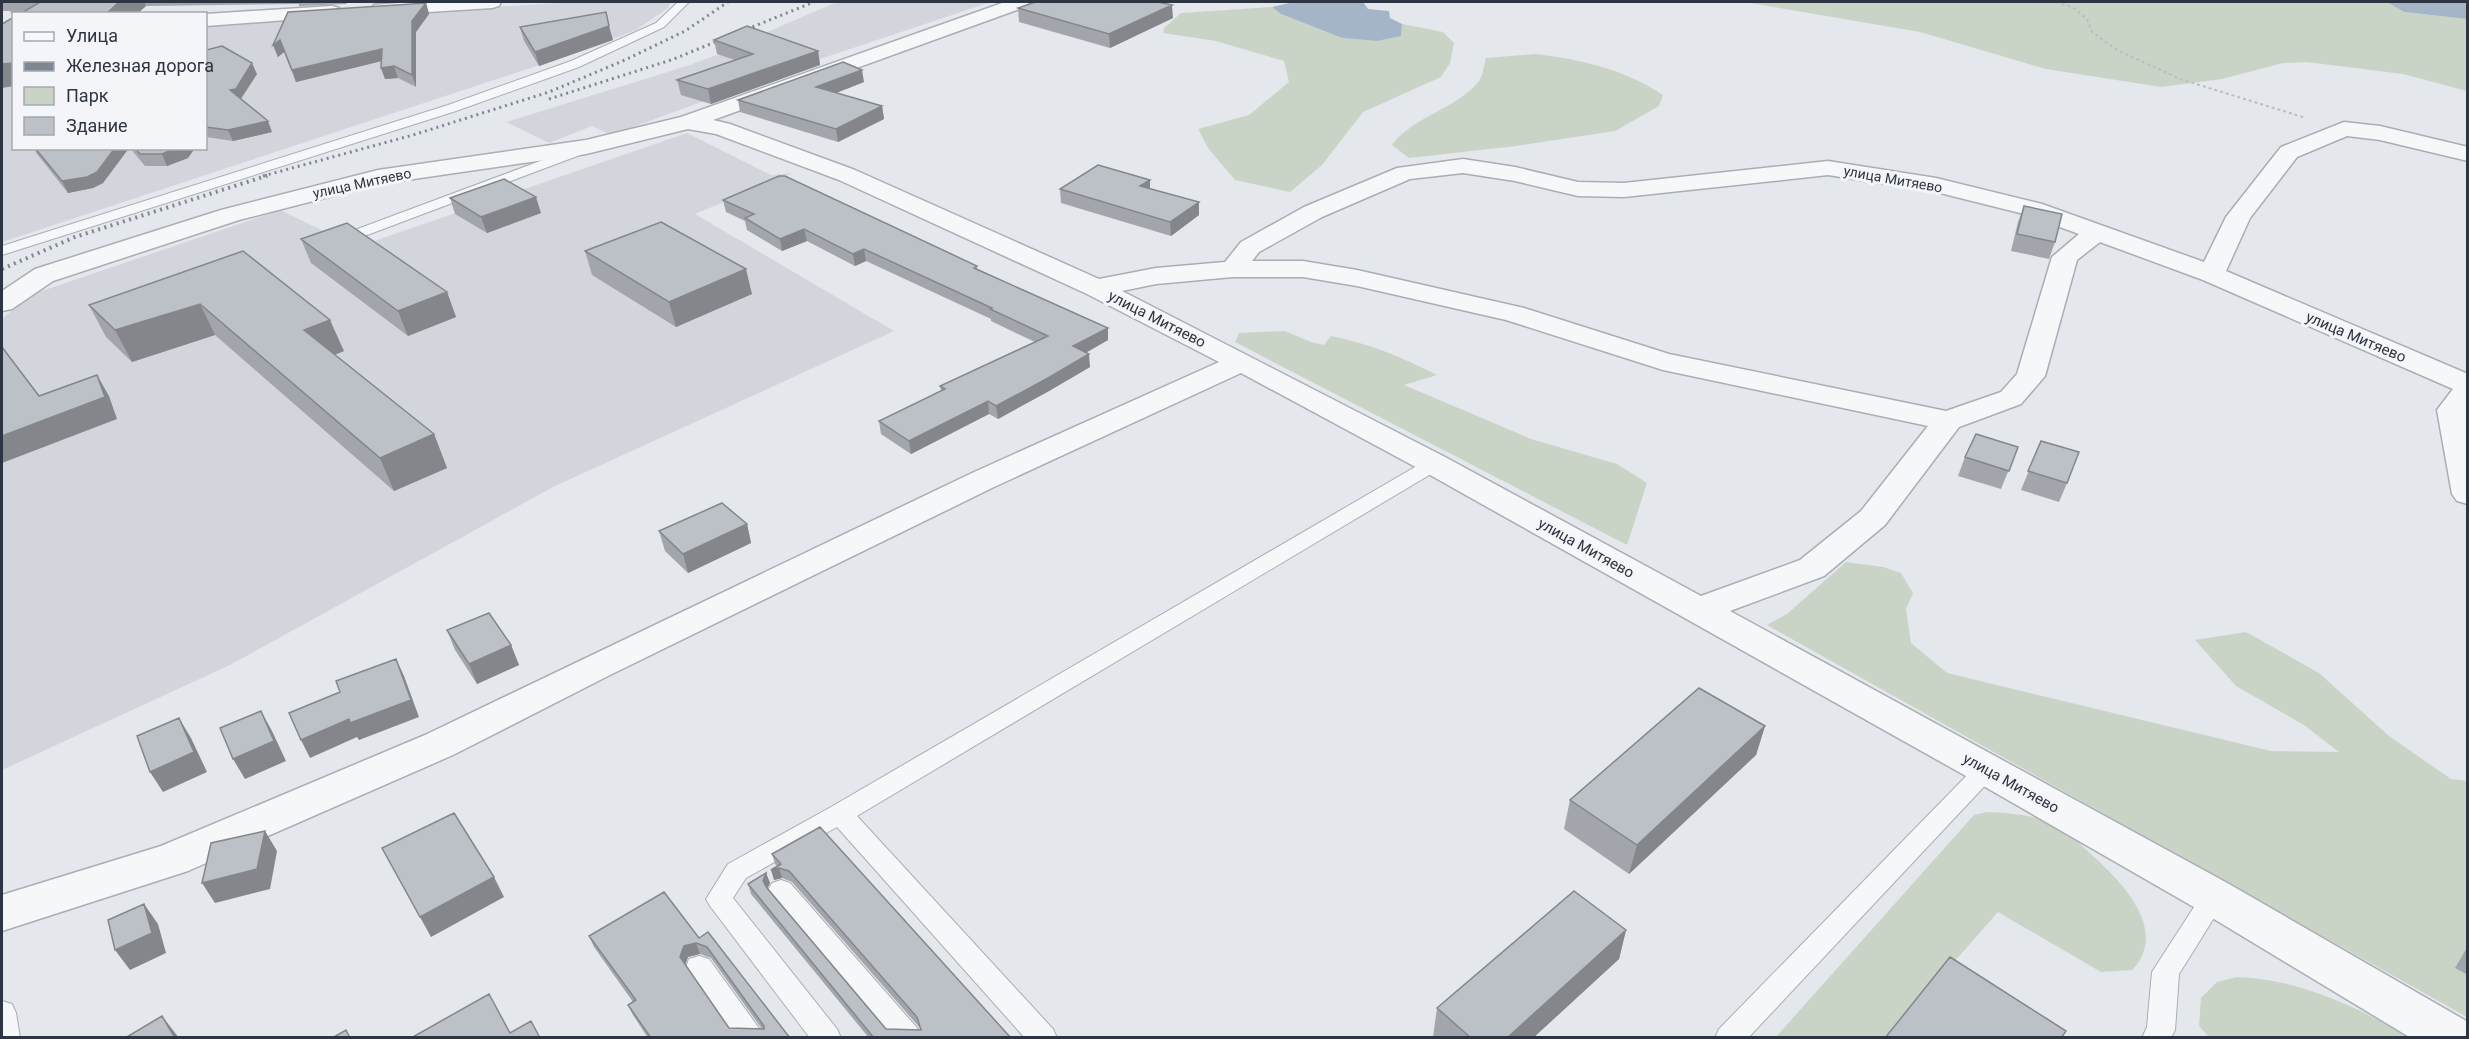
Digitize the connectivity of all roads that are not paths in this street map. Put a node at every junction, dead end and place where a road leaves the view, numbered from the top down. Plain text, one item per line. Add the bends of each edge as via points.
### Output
1 (492, 2) edge
2 (684, 2) edge
3 (1020, 2) edge
4 (207, 20) edge
5 (688, 122) junction
6 (586, 147) junction
7 (2468, 154) edge
8 (2097, 232) junction
9 (341, 240) edge
10 (2, 251) edge
11 (1233, 269) junction
12 (2212, 274) junction
13 (2, 275) edge
14 (44, 275) junction
15 (1096, 288) junction
16 (2, 303) edge
17 (1242, 362) junction
18 (2468, 387) edge
19 (1947, 421) junction
20 (1434, 464) junction
21 (2468, 494) edge
22 (1700, 610) junction
23 (1987, 769) junction
24 (840, 814) junction
25 (781, 890) dead end
26 (2214, 897) junction
27 (2, 913) edge
28 (699, 967) dead end
29 (2, 1013) edge
30 (2163, 1035) edge
31 (6, 1038) edge
32 (752, 1038) edge
33 (827, 1038) edge
34 (908, 1038) edge
35 (1043, 1038) edge
36 (1729, 1038) edge
37 (2453, 1038) edge

1 - 4 street
2 - 10 lane via 660,25 575,64 452,108
3 - 5 street, улица Митяево
5 - 6 street, улица Митяево
5 - 15 street, улица Митяево via 722,129 847,175
6 - 9 lane
6 - 14 street, улица Митяево via 378,177 230,215
7 - 12 street via 2380,133 2344,129 2289,152 2238,217
8 - 11 street, улица Митяево via 2033,209 1936,185 1828,168 1624,190 1578,189 1463,166 1405,172 1313,212 1250,247
8 - 12 street, улица Митяево
8 - 19 street via 2065,257 2031,376 2011,398
11 - 15 street via 1156,276
11 - 19 street via 1303,269 1358,278 1514,314 1663,361
12 - 18 street, улица Митяево
13 - 14 street
14 - 16 street
15 - 17 street, улица Митяево
17 - 20 street, улица Митяево
17 - 27 street via 972,486 439,745 173,859
18 - 21 street via 2452,410
19 - 22 street via 1873,518 1812,568
20 - 22 street, улица Митяево
20 - 24 lane
22 - 23 street, улица Митяево
23 - 26 street, улица Митяево
23 - 36 lane
24 - 33 lane via 737,872 719,899
24 - 35 lane
25 - 34 lane
26 - 30 lane via 2166,972
26 - 37 street, улица Митяево
28 - 32 lane
29 - 31 lane

